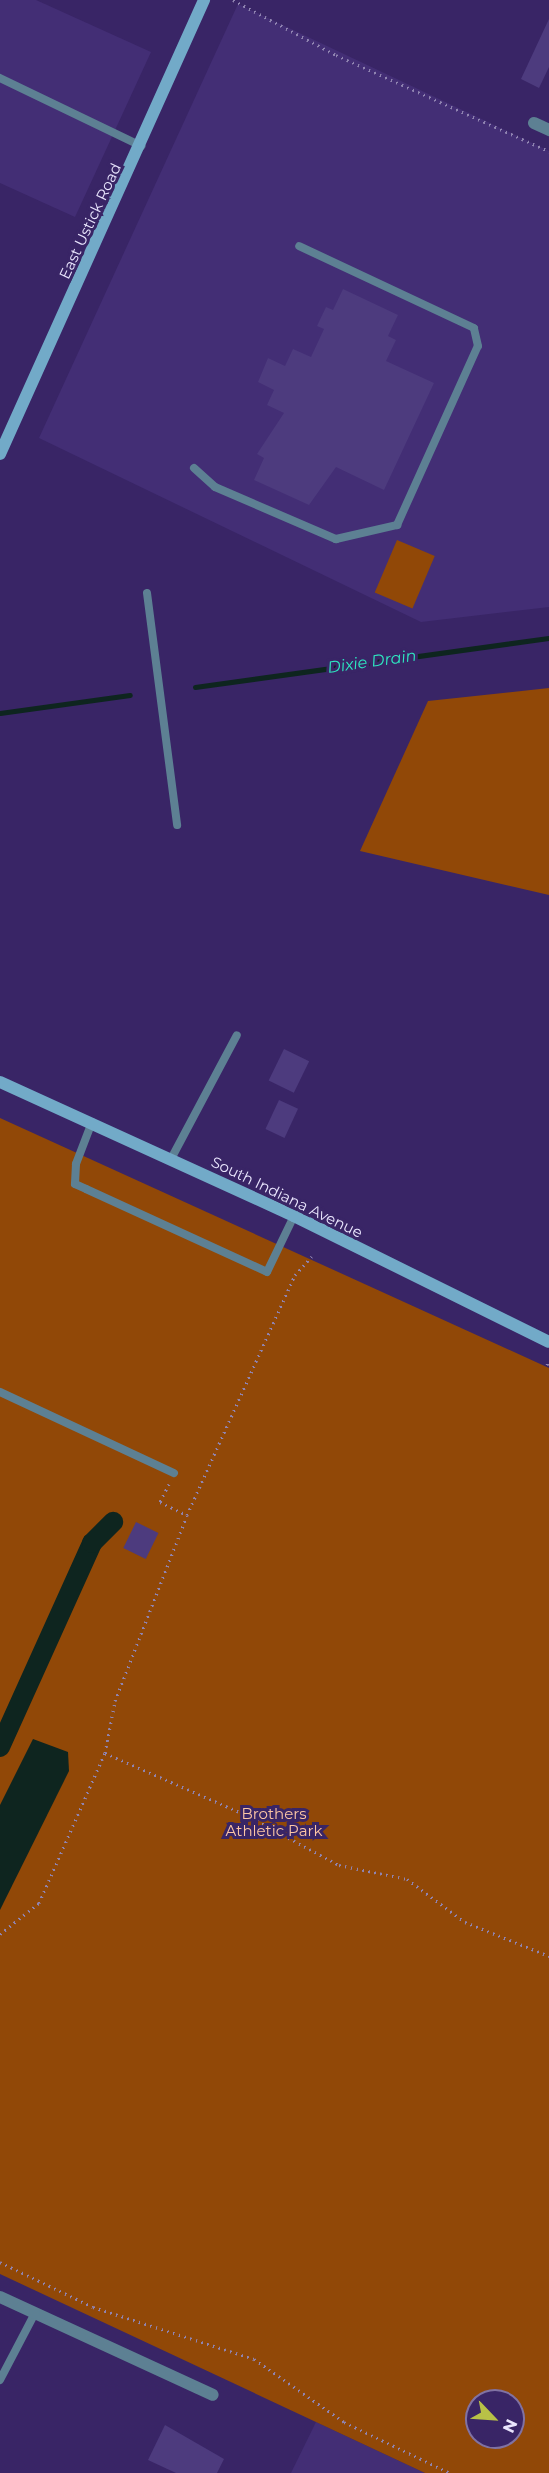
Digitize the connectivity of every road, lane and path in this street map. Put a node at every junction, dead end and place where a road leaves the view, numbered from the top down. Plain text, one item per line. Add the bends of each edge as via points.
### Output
1 (204, 0) edge
2 (233, 0) edge
3 (0, 78) edge
4 (534, 123) dead end
5 (549, 130) edge
6 (141, 146) junction
7 (549, 152) edge
8 (299, 246) dead end
9 (0, 454) edge
10 (194, 468) dead end
11 (147, 593) dead end
12 (177, 825) dead end
13 (237, 1035) dead end
14 (0, 1075) edge
15 (5, 1083) edge
16 (92, 1122) junction
17 (171, 1158) junction
18 (294, 1216) junction
19 (312, 1256) dead end
20 (549, 1342) edge
21 (549, 1360) edge
22 (547, 1365) dead end
23 (0, 1392) edge
24 (174, 1473) joint
25 (187, 1515) junction
26 (105, 1753) junction
27 (0, 1934) edge
28 (549, 1956) edge
29 (0, 2262) edge
30 (0, 2297) edge
31 (35, 2313) junction
32 (0, 2380) edge
33 (213, 2395) dead end
34 (450, 2473) edge

1 - 6 main road, East Ustick Road
2 - 7 path via 336,55
3 - 6 lane
4 - 5 street
6 - 9 main road, East Ustick Road
8 - 10 lane via 474,328 478,346 397,525 336,539 215,487
11 - 12 lane
13 - 17 lane
14 - 15 main road, South Indiana Avenue
15 - 16 main road, South Indiana Avenue
16 - 17 main road, South Indiana Avenue
16 - 18 lane via 76,1164 75,1184 267,1272
17 - 18 main road, South Indiana Avenue
18 - 20 main road, South Indiana Avenue
19 - 25 path via 295,1275
21 - 22 path
23 - 24 lane
24 - 25 path via 160,1502
25 - 26 path via 115,1701
26 - 27 path via 39,1903
26 - 28 path via 246,1815 339,1865 407,1879 465,1922
29 - 34 path via 93,2307 254,2359 344,2422
30 - 31 street
31 - 32 lane
31 - 33 street

